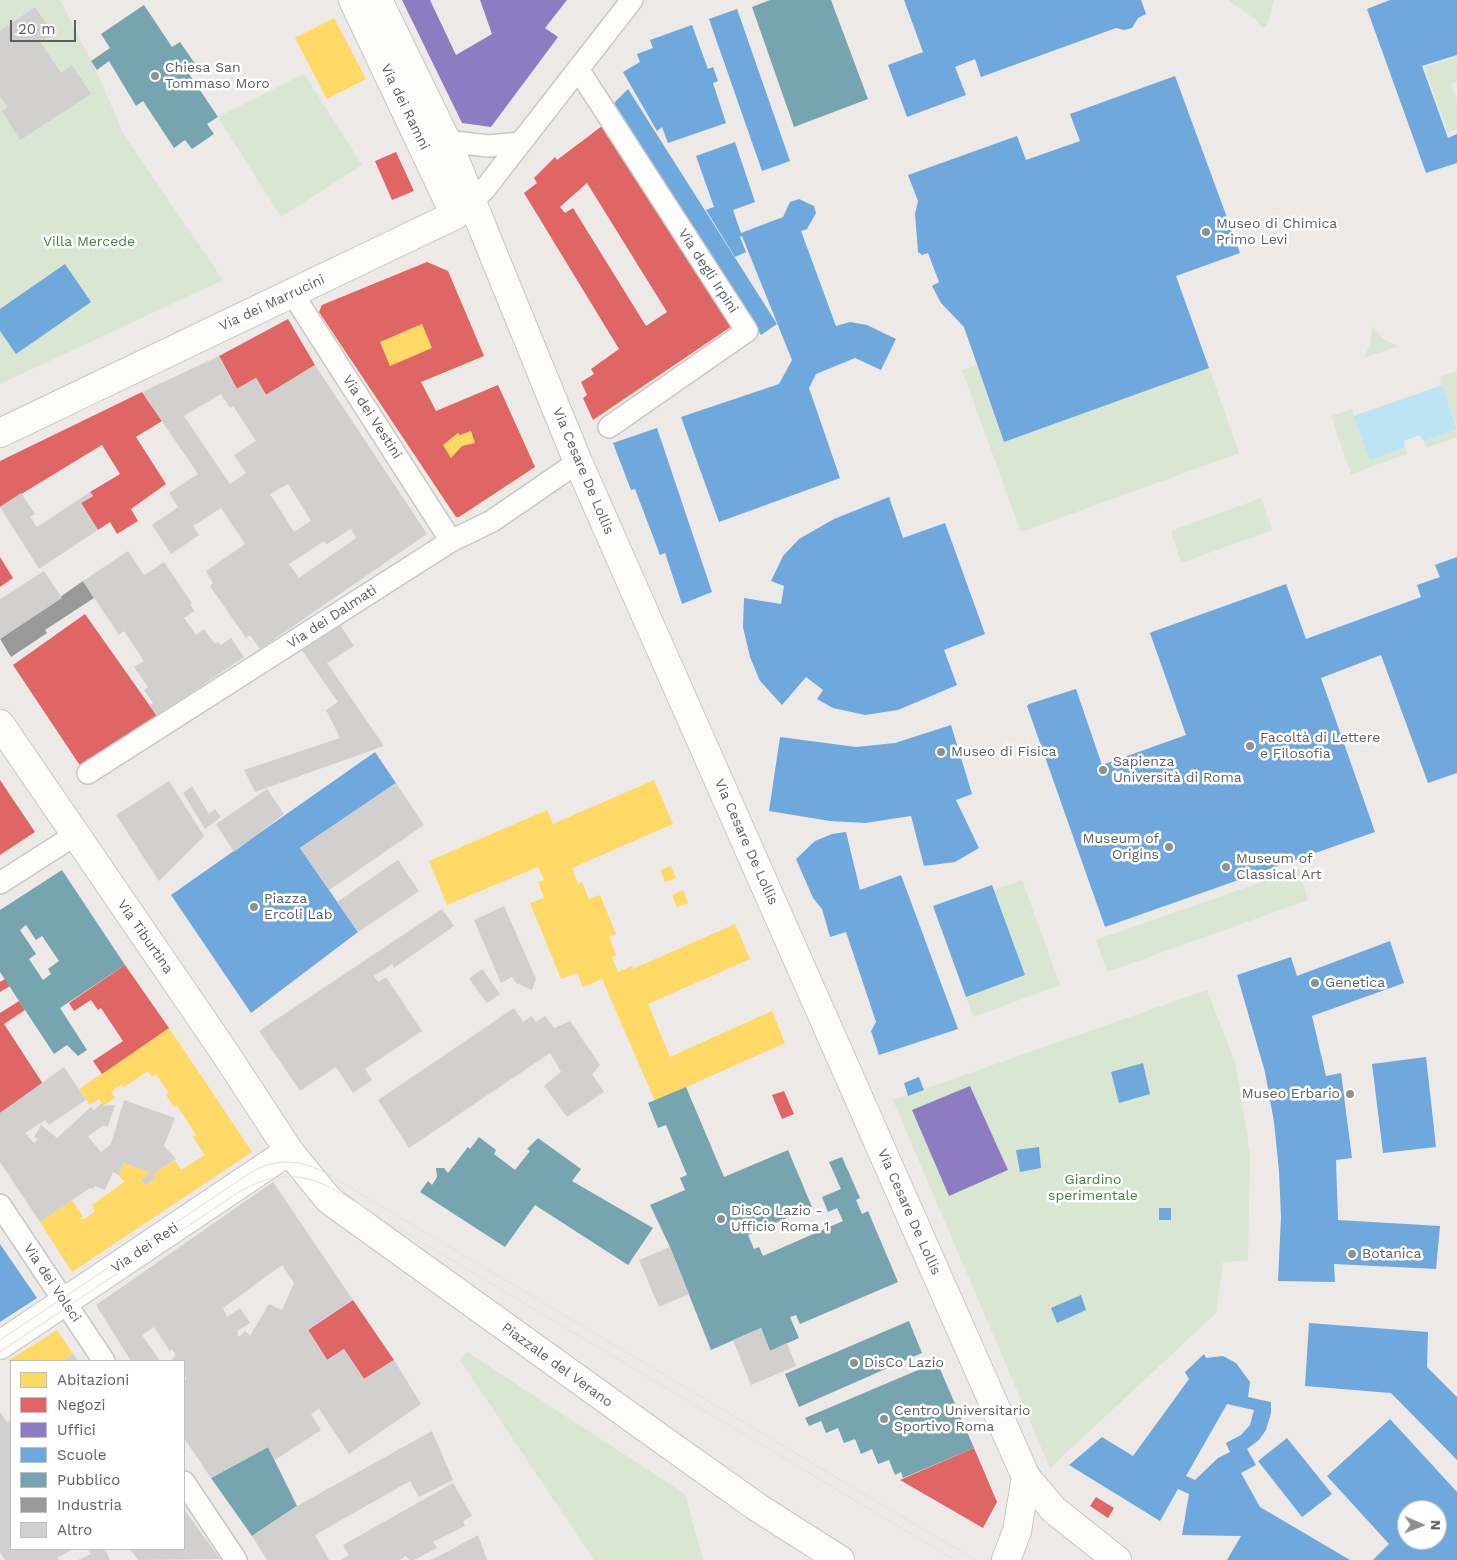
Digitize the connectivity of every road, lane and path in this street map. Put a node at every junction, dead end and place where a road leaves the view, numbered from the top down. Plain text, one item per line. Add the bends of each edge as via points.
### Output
1 (353, 0) edge
2 (378, 0) edge
3 (632, 0) edge
4 (578, 69) junction
5 (446, 140) junction
6 (521, 143) junction
7 (464, 209) junction
8 (292, 293) junction
9 (609, 427) dead end
10 (0, 433) edge
11 (578, 462) junction
12 (451, 541) junction
13 (0, 724) edge
14 (88, 773) dead end
15 (75, 835) junction
16 (0, 883) edge
17 (289, 1151) junction
18 (0, 1205) edge
19 (64, 1302) junction
20 (0, 1345) edge
21 (103, 1360) edge
22 (1026, 1477) junction
23 (185, 1484) edge
24 (236, 1560) edge
25 (840, 1560) edge
26 (1006, 1560) edge
27 (1117, 1560) edge

1 - 7 main road, Via dei Ramni
2 - 5 main road, Via dei Ramni
3 - 4 street, Via dei Marrucini
4 - 6 street, Via dei Marrucini
4 - 9 street, Via degli Irpini via 747,331
5 - 6 street via 488,146
5 - 7 main road, Via dei Ramni
6 - 7 street, Via dei Marrucini
7 - 8 main road, Via dei Marrucini
7 - 11 main road, Via Cesare De Lollis
8 - 10 main road, Via dei Marrucini
8 - 12 street, Via dei Vestini
11 - 12 street, Via dei Dalmati via 492,521
11 - 22 main road, Via Cesare De Lollis
12 - 14 street, Via dei Dalmati
13 - 15 main road, Via Tiburtina
15 - 16 street
15 - 17 main road, Via Tiburtina via 224,1050
17 - 19 main road, Via dei Reti
17 - 25 main road, Piazzale del Verano via 329,1200 346,1213 757,1507
18 - 19 street, Via dei Volsci
19 - 20 main road, Via dei Reti
19 - 21 street, Via dei Volsci
22 - 26 main road via 1018,1532
22 - 27 main road via 1054,1510
23 - 24 street

